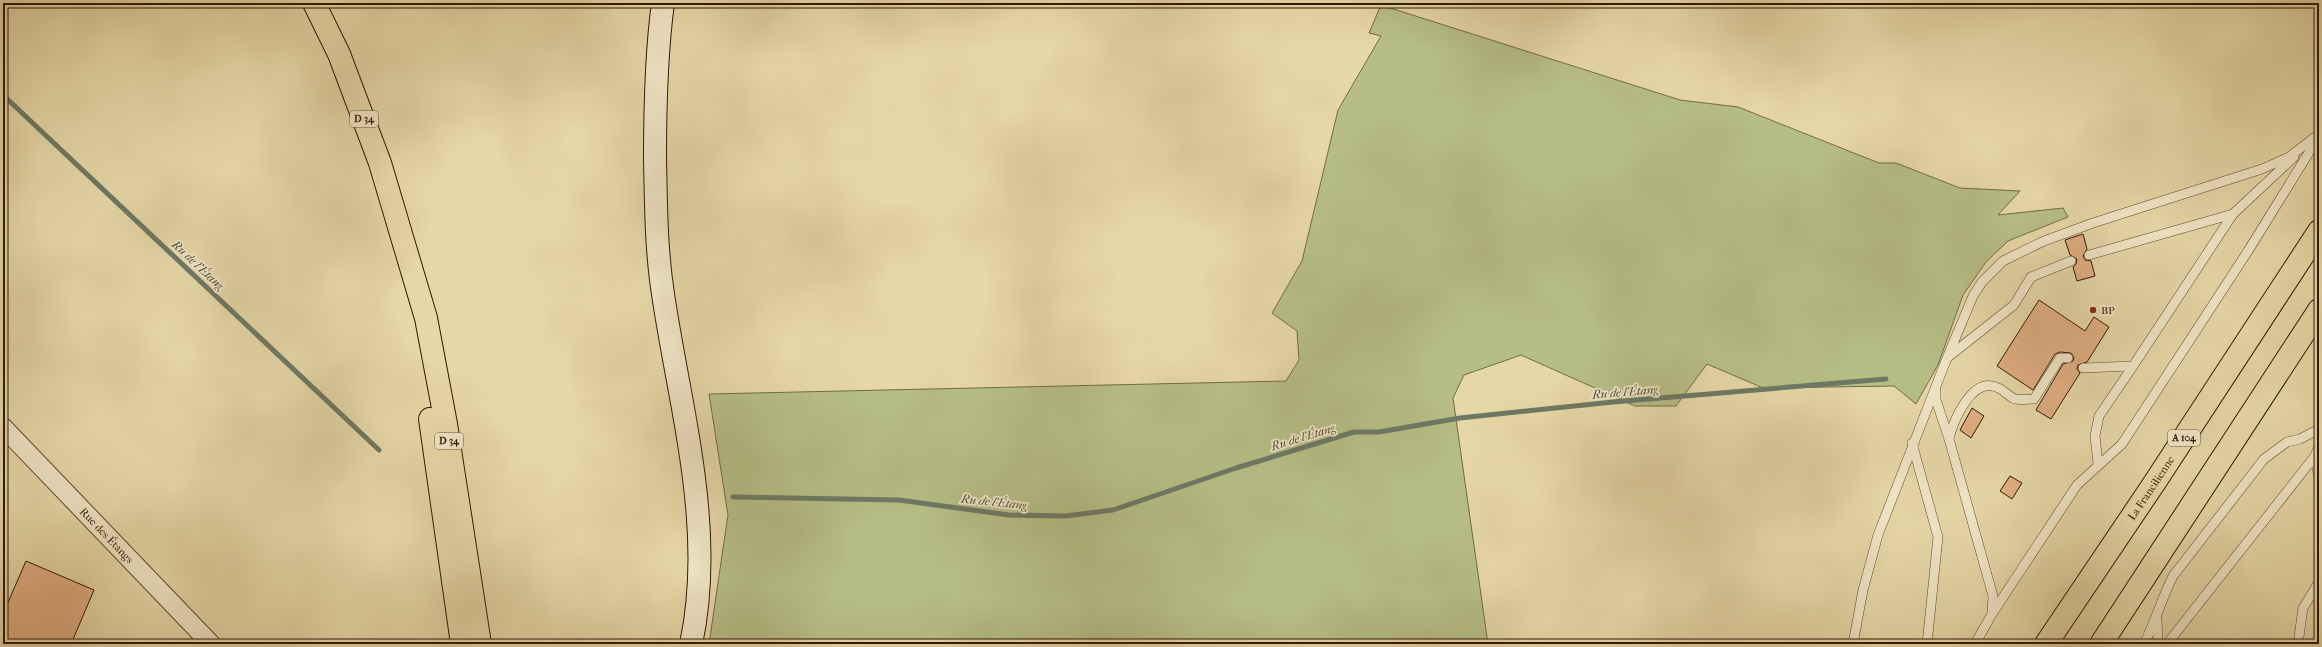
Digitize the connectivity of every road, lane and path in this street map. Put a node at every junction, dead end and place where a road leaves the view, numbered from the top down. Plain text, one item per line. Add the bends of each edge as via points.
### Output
1 (314, 3) edge
2 (663, 3) edge
3 (2319, 135) edge
4 (2233, 214) junction
5 (2319, 231) edge
6 (402, 240) junction
7 (2089, 255) dead end
8 (2071, 261) dead end
9 (2319, 310) edge
10 (1947, 358) junction
11 (2068, 358) dead end
12 (2133, 366) junction
13 (2083, 368) dead end
14 (1936, 386) junction
15 (3, 427) edge
16 (2319, 429) edge
17 (1949, 439) junction
18 (1912, 443) junction
19 (2319, 446) edge
20 (2315, 456) junction
21 (2098, 464) junction
22 (2319, 479) edge
23 (2319, 582) edge
24 (1992, 614) junction
25 (2157, 618) junction
26 (211, 644) edge
27 (462, 644) edge
28 (480, 644) edge
29 (691, 644) edge
30 (1853, 644) edge
31 (1927, 644) edge
32 (1976, 644) edge
33 (2046, 644) edge
34 (2102, 644) edge
35 (2144, 644) edge
36 (2158, 644) edge
37 (2167, 644) edge
38 (2298, 644) edge

1 - 6 main road, D 34 via 339,54 361,110 380,163
2 - 29 main road via 659,30 655,122 656,213 663,292 699,520 701,560 697,616
3 - 4 lane
3 - 10 lane via 2289,157 2262,169 2086,225 2044,241 2003,261 1992,270 1973,296
3 - 21 lane via 2248,251 2122,444
4 - 7 lane
4 - 12 lane
5 - 33 main road, La Francilienne / A 104
6 - 27 main road, D 34
6 - 28 main road, D 34 via 426,318 446,424
8 - 10 lane via 2031,277 2014,305
9 - 34 main road
10 - 14 lane
11 - 17 lane via 2060,358 2034,399 2015,399 1996,387 1987,385 1975,389 1953,423
12 - 13 lane
12 - 21 lane via 2099,416 2095,436
14 - 17 lane via 1936,400
14 - 18 lane
15 - 26 street, Rue des Étangs
16 - 25 lane via 2300,439 2287,442 2264,459 2173,576 2163,596
17 - 24 lane via 1993,596
18 - 30 lane via 1878,535 1863,590
18 - 31 lane via 1938,537
19 - 20 lane
20 - 22 lane
20 - 37 lane
21 - 24 lane via 2077,485
23 - 38 lane via 2303,608
24 - 32 lane
25 - 35 lane
25 - 36 lane

